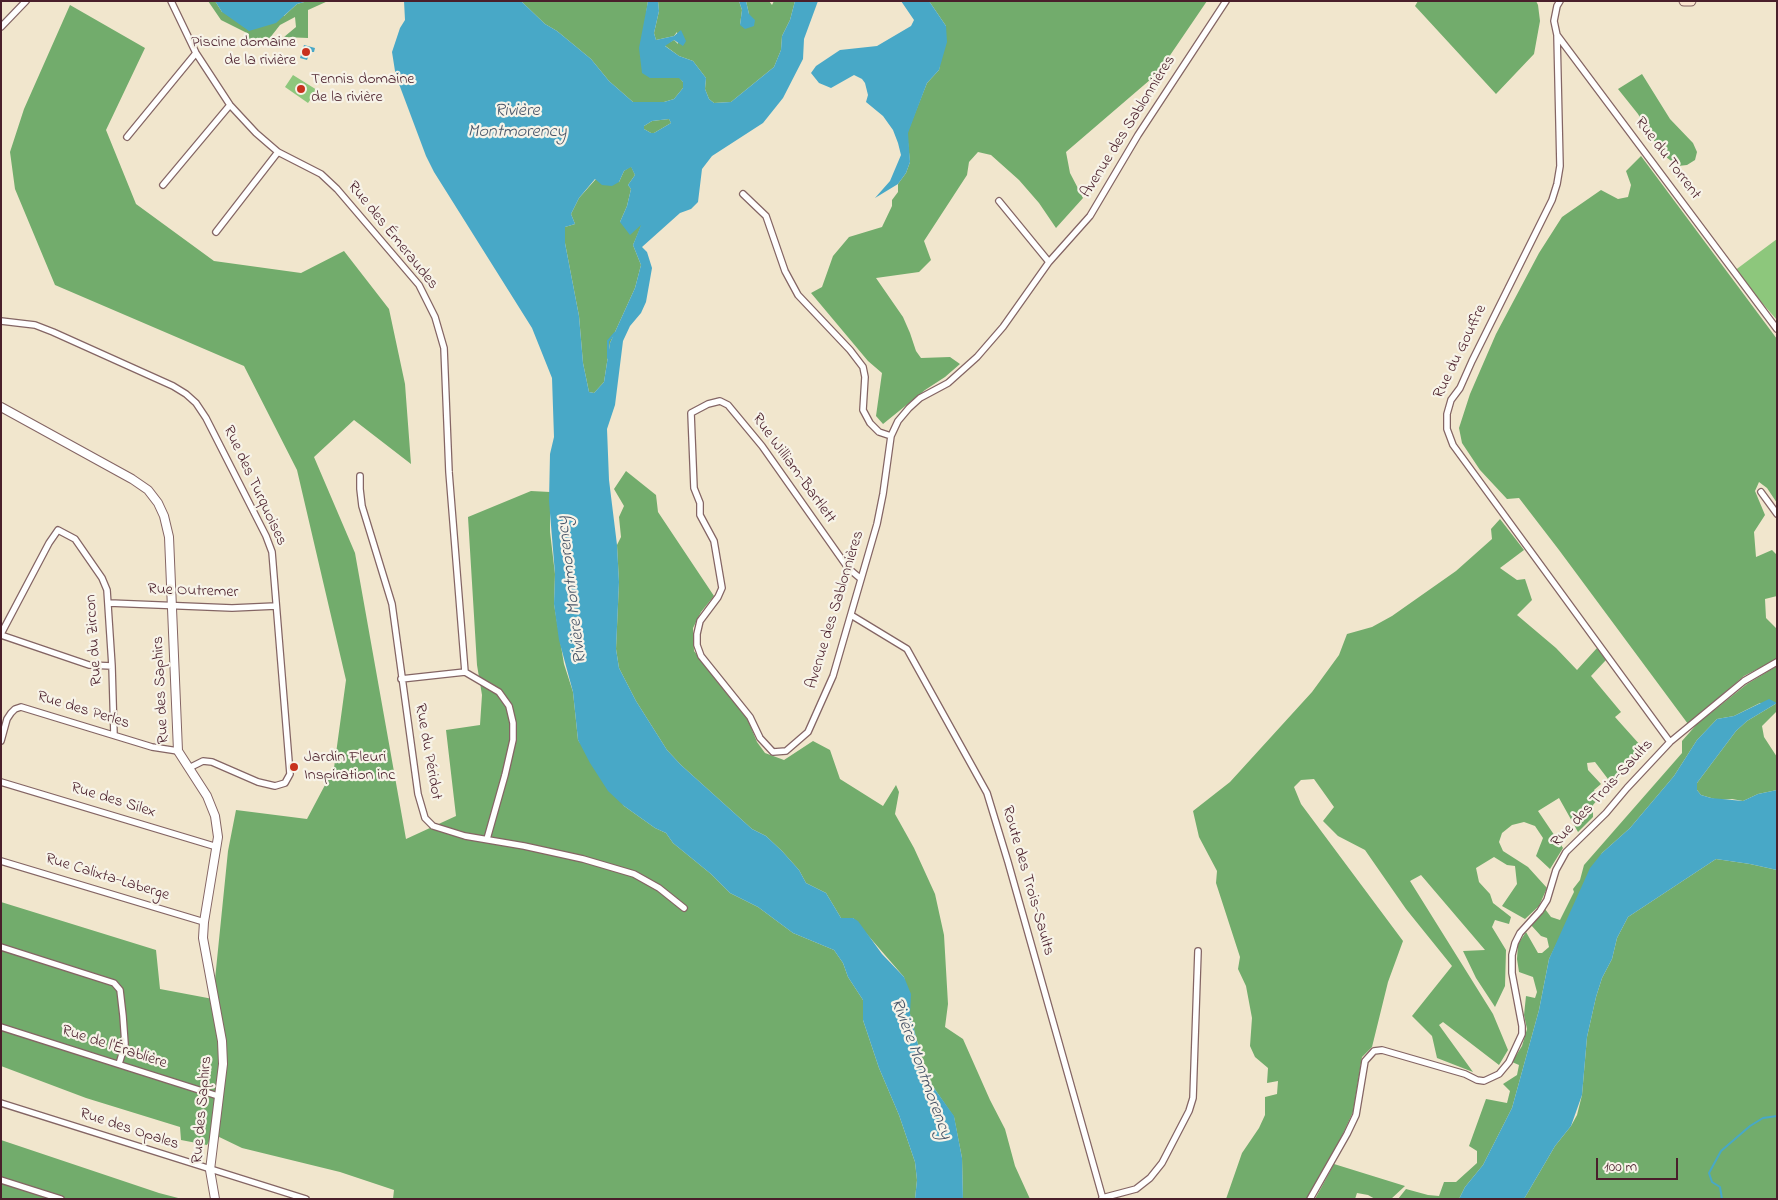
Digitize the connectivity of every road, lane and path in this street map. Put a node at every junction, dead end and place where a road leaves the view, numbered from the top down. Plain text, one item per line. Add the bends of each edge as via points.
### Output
1 (26, 1) edge
2 (171, 1) edge
3 (1226, 1) edge
4 (1560, 1) edge
5 (1684, 1) edge
6 (1691, 1) edge
7 (1, 27) edge
8 (1557, 35) junction
9 (196, 53) junction
10 (230, 105) junction
11 (127, 137) dead end
12 (278, 152) junction
13 (163, 185) dead end
14 (743, 194) dead end
15 (999, 201) dead end
16 (216, 232) dead end
17 (1049, 262) junction
18 (1, 321) edge
19 (1777, 328) edge
20 (1, 407) edge
21 (691, 413) joint
22 (891, 436) junction
23 (360, 476) dead end
24 (1761, 492) dead end
25 (1777, 514) edge
26 (861, 579) junction
27 (109, 603) junction
28 (172, 606) junction
29 (276, 606) junction
30 (851, 615) junction
31 (1, 634) edge
32 (1777, 662) edge
33 (112, 666) junction
34 (465, 672) junction
35 (401, 679) junction
36 (114, 735) junction
37 (1, 740) edge
38 (1670, 742) junction
39 (178, 751) junction
40 (189, 768) junction
41 (1, 782) edge
42 (487, 839) junction
43 (217, 847) junction
44 (1, 860) edge
45 (684, 908) dead end
46 (204, 922) junction
47 (1, 947) edge
48 (1198, 951) dead end
49 (1, 1026) edge
50 (119, 1064) junction
51 (218, 1096) junction
52 (1, 1103) edge
53 (210, 1170) junction
54 (1, 1180) edge
55 (1102, 1198) edge
56 (61, 1199) edge
57 (216, 1199) edge
58 (306, 1199) edge
59 (1310, 1199) edge

1 - 7 street
2 - 9 street, Rue des Émeraudes
3 - 17 street, Avenue des Sablonnières via 1138,135 1090,216
4 - 8 street via 1554,21
5 - 6 main road
8 - 19 street, Rue du Torrent
8 - 38 street, Rue du Gouffre via 1560,166 1557,184 1460,388 1451,400 1447,429 1453,445
9 - 10 street, Rue des Émeraudes
9 - 11 street
10 - 12 street, Rue des Émeraudes
10 - 13 street
12 - 16 street
12 - 34 street, Rue des Émeraudes via 320,174 337,188 418,285 435,318 444,348 449,472
14 - 22 street via 766,216 784,271 798,295 863,367 863,410 879,432
15 - 17 street
17 - 22 street, Avenue des Sablonnières via 1003,327 977,357 948,383 909,408
18 - 29 street, Rue des Turquoises via 35,325 53,332 173,386 196,403 272,552
20 - 28 street, Rue des Saphirs via 148,490 164,516 169,537
21 - 26 street, Rue William-Bartlett via 720,401 728,405 762,446 848,568
21 - 30 street, Avenue des Sablonnières via 694,488 700,503 700,515 714,540 722,588 700,621 697,645 701,656 750,716 760,738 774,752 786,751 808,732 833,676
22 - 26 street, Avenue des Sablonnières via 878,517
23 - 35 street, Rue du Péridot via 362,506 392,604
24 - 25 street
26 - 30 street, Avenue des Sablonnières
27 - 28 street, Rue Outremer
27 - 31 street, Rue du Zircon via 102,578 81,547 75,539 58,530
27 - 33 street, Rue du Zircon
28 - 29 street, Rue Outremer
28 - 39 street, Rue des Saphirs
29 - 40 street, Rue des Turquoises via 288,779 275,786 212,762 203,761
30 - 55 street, Route des Trois-Saults via 906,649 987,794
31 - 33 street via 89,665
32 - 38 street, Rue des Trois-Saults via 1744,681
33 - 36 street, Rue du Zircon
34 - 35 street
34 - 42 street via 499,692 509,706 513,723 510,755
35 - 42 street, Rue du Péridot via 418,794 426,818 433,826 446,831
36 - 37 street, Rue des Perles via 22,707 15,709 7,719
36 - 39 street, Rue des Perles
38 - 59 street, Rue des Trois-Saults via 1566,852 1556,870 1547,900 1520,933 1515,943 1512,973 1522,1034 1509,1062 1499,1074 1484,1081 1382,1050 1374,1051 1365,1061 1356,1115
39 - 40 street, Rue des Saphirs
40 - 43 street, Rue des Saphirs via 215,816
41 - 43 street, Rue des Silex
42 - 45 street, Rue du Péridot via 583,859 634,874
43 - 46 street, Rue des Saphirs
44 - 46 street, Rue Calixta-Laberge
46 - 51 street, Rue des Saphirs via 203,938 222,1041 223,1064
47 - 50 street via 114,983 120,990 125,1044
48 - 55 street via 1193,1098 1189,1112 1150,1178 1136,1188
49 - 50 street, Rue de l'Érablière
50 - 51 street, Rue de l'Érablière
51 - 53 street, Rue des Saphirs
52 - 53 street, Rue des Opales
53 - 57 street, Rue des Saphirs
53 - 58 street, Rue des Opales
54 - 56 street

